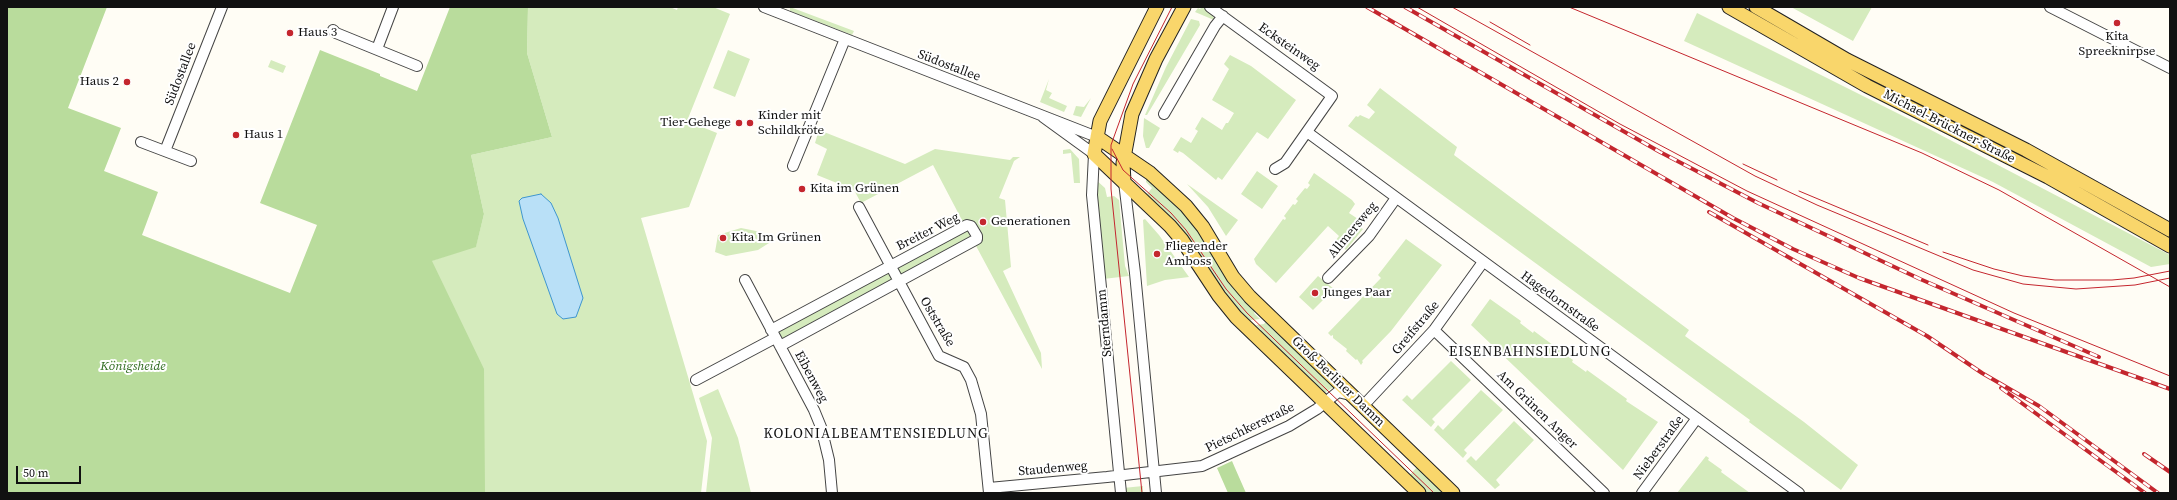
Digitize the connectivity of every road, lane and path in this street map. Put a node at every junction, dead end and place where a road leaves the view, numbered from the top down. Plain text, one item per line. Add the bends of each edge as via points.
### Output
1 (222, 7) edge
2 (393, 7) edge
3 (764, 7) edge
4 (1157, 7) edge
5 (1184, 7) edge
6 (1210, 7) edge
7 (1728, 7) edge
8 (1756, 7) edge
9 (2050, 7) edge
10 (1223, 16) junction
11 (333, 30) dead end
12 (845, 39) junction
13 (377, 49) junction
14 (417, 66) dead end
15 (2170, 68) edge
16 (1164, 114) dead end
17 (1043, 117) junction
18 (1307, 132) junction
19 (1097, 137) junction
20 (141, 142) dead end
21 (165, 151) junction
22 (1094, 154) junction
23 (1124, 155) junction
24 (191, 161) dead end
25 (793, 166) dead end
26 (1275, 169) dead end
27 (2048, 177) junction
28 (1124, 182) junction
29 (2103, 192) junction
30 (1396, 198) junction
31 (859, 207) dead end
32 (2170, 230) edge
33 (2170, 246) edge
34 (1483, 262) junction
35 (890, 266) junction
36 (1328, 278) dead end
37 (744, 280) dead end
38 (899, 282) junction
39 (1434, 330) junction
40 (775, 338) junction
41 (696, 380) dead end
42 (1350, 394) junction
43 (1324, 401) junction
44 (1363, 406) junction
45 (1697, 418) junction
46 (1154, 472) junction
47 (1120, 476) junction
48 (989, 490) edge
49 (832, 493) edge
50 (1121, 493) edge
51 (1156, 493) edge
52 (1419, 493) edge
53 (1453, 493) edge
54 (1604, 493) edge
55 (1642, 493) edge
56 (1799, 493) edge

1 - 21 street, Südostallee
2 - 13 street
3 - 12 street, Südostallee
4 - 19 main road, Sterndamm via 1100,121
5 - 23 main road via 1156,59 1132,114
6 - 10 street, Ecksteinweg
7 - 27 main road, Michael-Brückner-Straße via 1868,86
8 - 29 main road, Michael-Brückner-Straße via 1847,60 2021,147
9 - 15 street
10 - 16 street
10 - 18 street, Ecksteinweg via 1332,96
11 - 13 street
12 - 17 street, Südostallee
12 - 25 street
13 - 14 street
17 - 19 street, Südostallee
17 - 22 street, Südostallee
18 - 26 street via 1285,163
18 - 30 street, Hagedornstraße
19 - 22 main road, Sterndamm
19 - 23 main road
20 - 21 street
21 - 24 street
22 - 28 main road
22 - 47 street, Sterndamm via 1092,195
23 - 28 main road
23 - 42 main road, Groß-Berliner Damm via 1186,206 1227,268 1250,297
27 - 29 main road via 2064,179 2098,198
27 - 33 main road, Michael-Brückner-Straße
28 - 43 main road, Groß-Berliner Damm via 1182,240 1236,317
28 - 46 street
29 - 32 main road, Michael-Brückner-Straße
30 - 34 street, Hagedornstraße
30 - 36 street, Allmersweg via 1368,236
31 - 35 street, Oststraße
34 - 39 street, Greifstraße
34 - 45 street, Hagedornstraße
35 - 38 street, Oststraße
35 - 38 street, Breiter Weg via 968,225 977,236 977,239
35 - 40 street, Breiter Weg
37 - 40 street, Eibenweg
38 - 40 street, Breiter Weg
38 - 48 street, Oststraße via 939,356 964,367 971,380 981,414
39 - 44 street, Greifstraße
39 - 54 street, Am Grünen Anger
40 - 41 street, Breiter Weg
40 - 49 street, Eibenweg via 821,427 829,460
42 - 43 street, Pietschkerstraße via 1338,392
42 - 44 main road, Groß-Berliner Damm
43 - 46 street, Pietschkerstraße via 1317,409 1289,426 1202,466
43 - 52 main road, Groß-Berliner Damm
44 - 53 main road, Groß-Berliner Damm
45 - 55 street, Nieberstraße
45 - 56 street, Hagedornstraße
46 - 47 street, Pietschkerstraße
46 - 51 street
47 - 48 street, Staudenweg
47 - 50 street, Sterndamm

